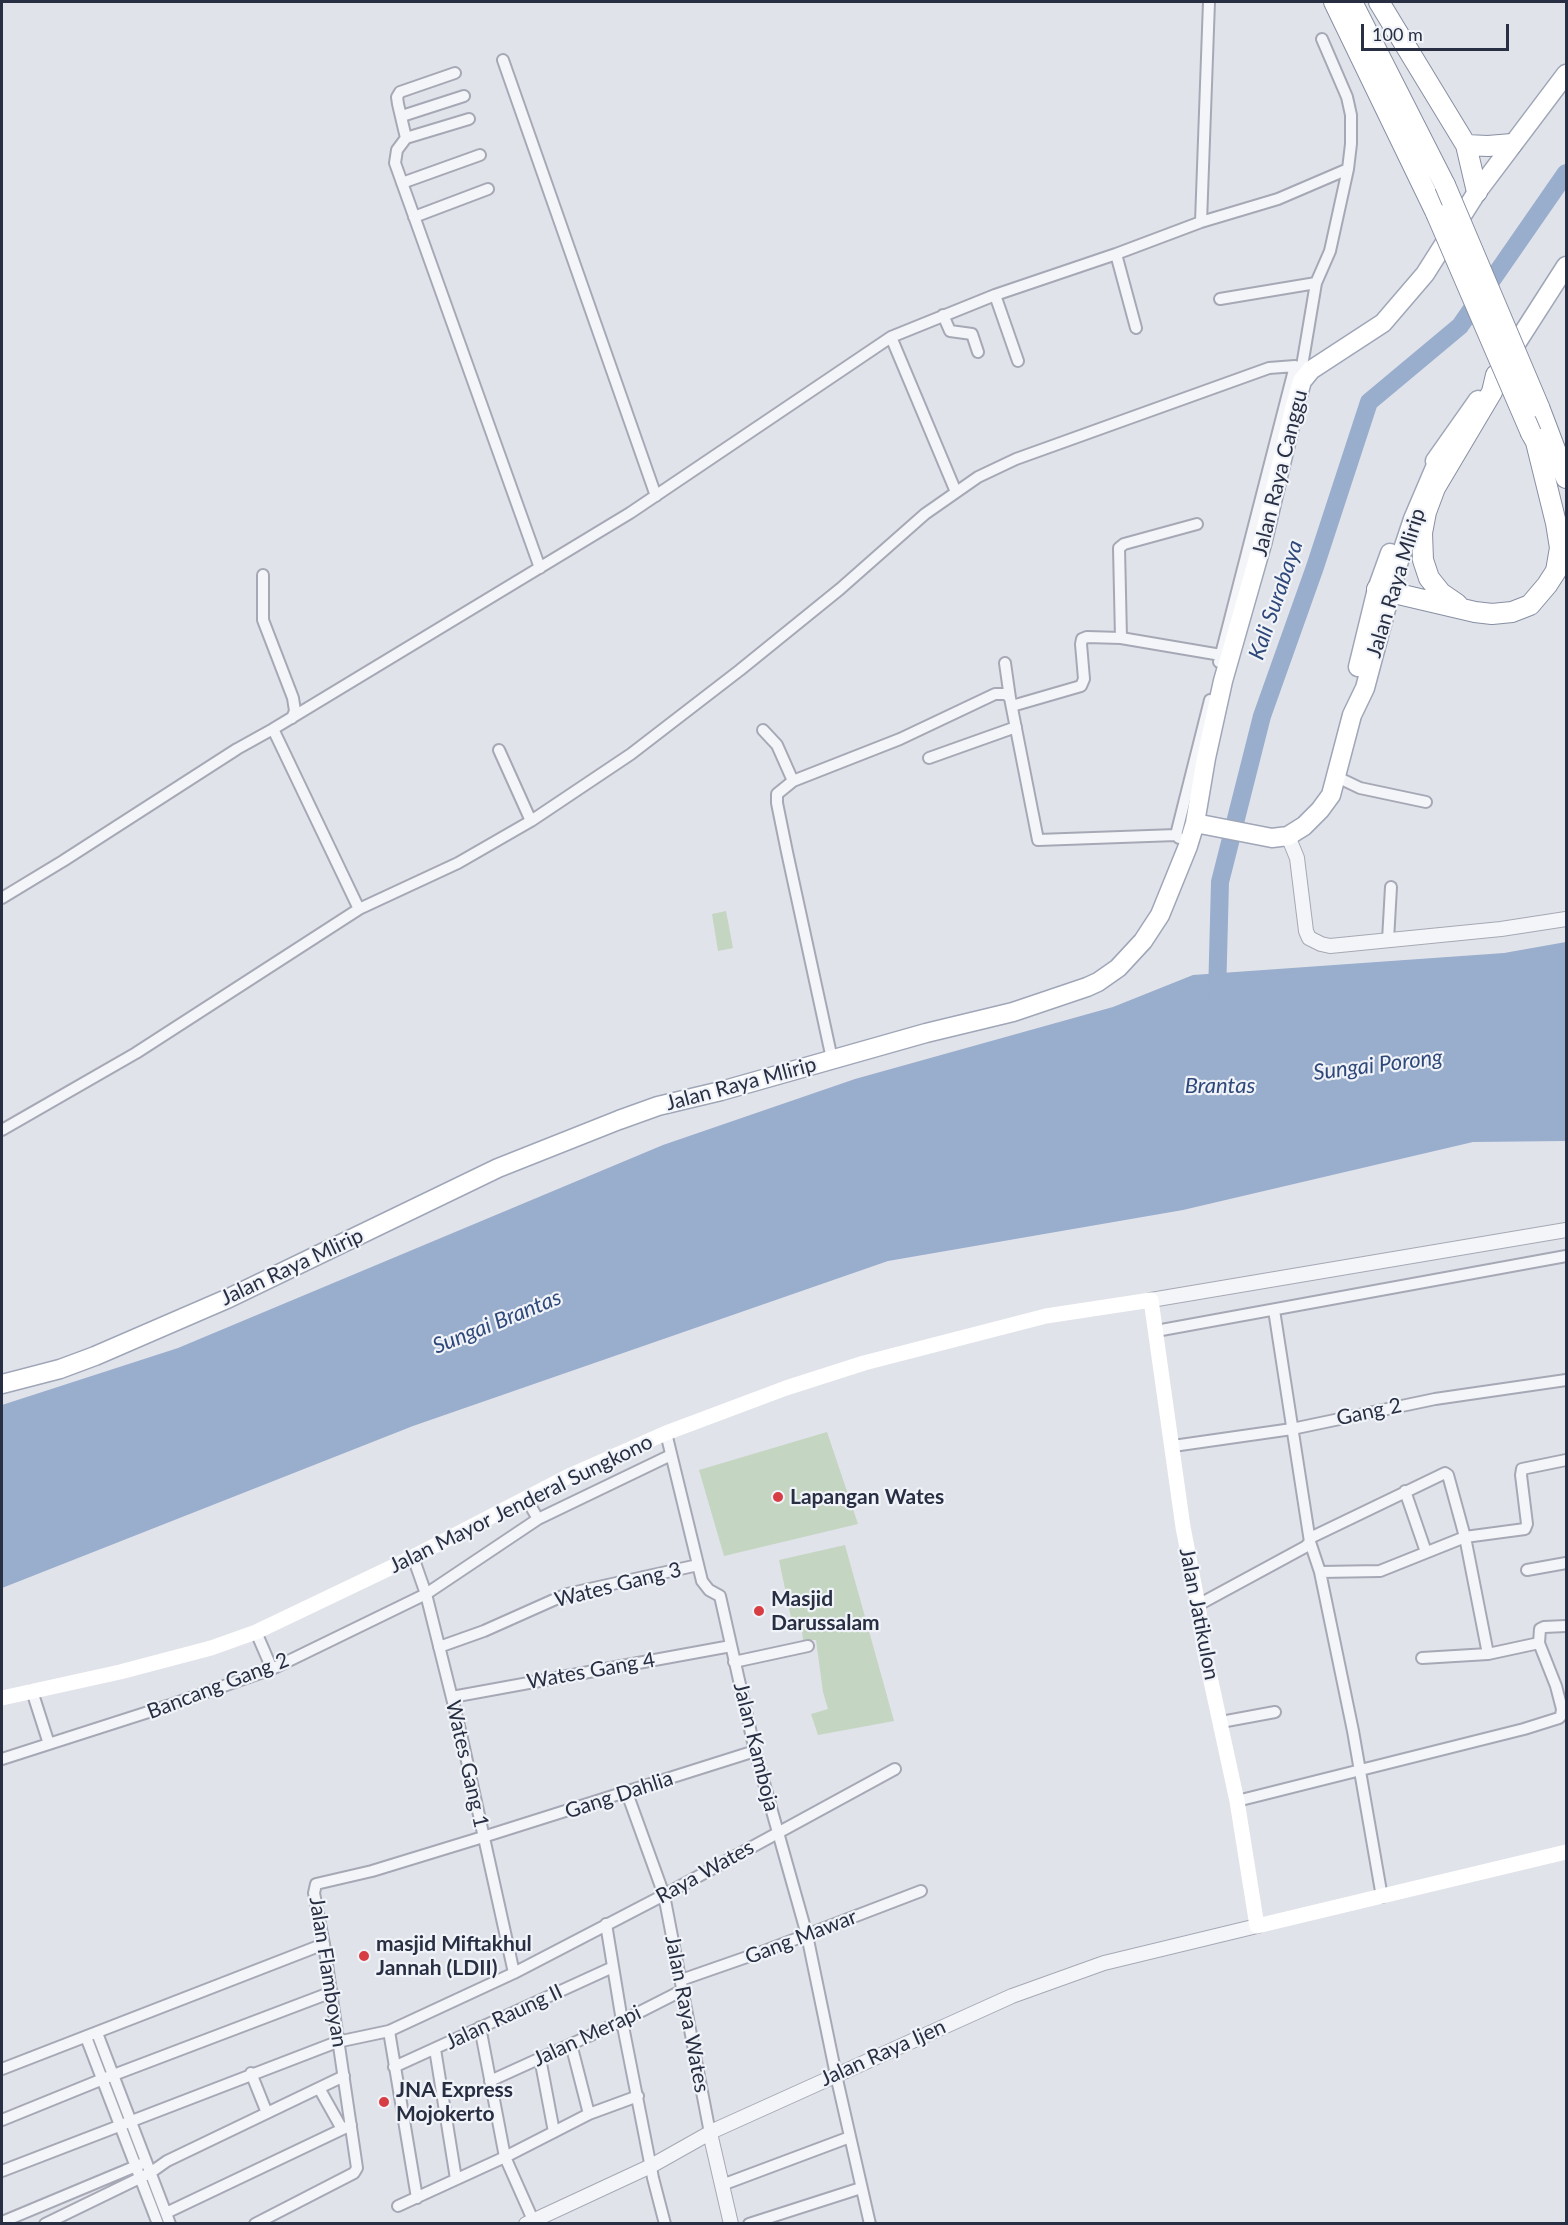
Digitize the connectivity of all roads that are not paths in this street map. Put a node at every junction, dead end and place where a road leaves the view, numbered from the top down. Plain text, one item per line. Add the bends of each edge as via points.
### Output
1 (1209, 2) edge
2 (1334, 2) edge
3 (1352, 2) edge
4 (1379, 2) edge
5 (1322, 39) dead end
6 (503, 60) dead end
7 (455, 74) dead end
8 (1566, 74) edge
9 (464, 96) dead end
10 (402, 116) junction
11 (469, 119) dead end
12 (406, 138) junction
13 (1512, 144) junction
14 (1466, 145) junction
15 (480, 155) dead end
16 (1348, 169) junction
17 (402, 183) junction
18 (488, 189) dead end
19 (1477, 192) junction
20 (414, 217) junction
21 (1201, 222) junction
22 (1116, 254) junction
23 (1566, 266) edge
24 (1316, 283) junction
25 (995, 295) junction
26 (1220, 299) dead end
27 (943, 315) junction
28 (1136, 328) dead end
29 (891, 337) junction
30 (978, 352) dead end
31 (1018, 362) dead end
32 (1303, 367) junction
33 (1496, 375) junction
34 (1534, 437) junction
35 (1566, 478) edge
36 (956, 492) junction
37 (656, 496) junction
38 (1566, 514) edge
39 (1197, 524) dead end
40 (540, 567) junction
41 (263, 575) dead end
42 (1384, 590) junction
43 (1463, 608) junction
44 (1121, 638) junction
45 (1221, 655) junction
46 (1005, 663) dead end
47 (1010, 702) junction
48 (292, 718) junction
49 (1016, 727) junction
50 (273, 729) junction
51 (763, 730) dead end
52 (499, 750) dead end
53 (929, 758) dead end
54 (1337, 777) junction
55 (792, 781) junction
56 (1426, 802) dead end
57 (531, 821) junction
58 (1196, 823) junction
59 (1280, 837) junction
60 (1182, 841) junction
61 (1391, 887) dead end
62 (2, 898) edge
63 (359, 909) junction
64 (1566, 919) edge
65 (1388, 940) junction
66 (832, 1059) junction
67 (2, 1130) edge
68 (1566, 1230) edge
69 (1566, 1256) edge
70 (1151, 1300) junction
71 (1274, 1310) junction
72 (1156, 1331) junction
73 (1566, 1380) edge
74 (2, 1384) edge
75 (1292, 1429) junction
76 (666, 1433) junction
77 (1173, 1446) junction
78 (671, 1455) junction
79 (1566, 1460) edge
80 (1405, 1491) junction
81 (526, 1498) junction
82 (538, 1519) junction
83 (1465, 1537) junction
84 (1310, 1540) junction
85 (1426, 1552) junction
86 (413, 1557) junction
87 (1566, 1563) edge
88 (698, 1565) junction
89 (1527, 1570) dead end
90 (1320, 1572) junction
91 (426, 1594) junction
92 (1198, 1605) junction
93 (1566, 1626) edge
94 (256, 1632) junction
95 (1539, 1643) junction
96 (731, 1646) junction
97 (808, 1646) dead end
98 (439, 1647) junction
99 (1488, 1654) junction
100 (1422, 1658) dead end
101 (734, 1662) junction
102 (272, 1669) junction
103 (1561, 1686) edge
104 (33, 1691) junction
105 (452, 1697) junction
106 (2, 1698) edge
107 (1275, 1712) dead end
108 (1221, 1722) junction
109 (49, 1744) junction
110 (755, 1751) junction
111 (2, 1759) edge
112 (895, 1769) dead end
113 (1360, 1771) junction
114 (627, 1792) junction
115 (1237, 1801) junction
116 (778, 1832) junction
117 (483, 1837) junction
118 (1566, 1852) edge
119 (921, 1891) dead end
120 (664, 1895) junction
121 (1382, 1897) junction
122 (606, 1924) junction
123 (1257, 1926) junction
124 (807, 1935) junction
125 (324, 1944) junction
126 (613, 1967) junction
127 (514, 1972) junction
128 (682, 1985) junction
129 (332, 1992) junction
130 (622, 2021) junction
131 (480, 2027) junction
132 (389, 2031) junction
133 (92, 2035) junction
134 (337, 2042) junction
135 (571, 2044) junction
136 (435, 2049) junction
137 (540, 2058) junction
138 (394, 2067) junction
139 (2, 2069) edge
140 (252, 2073) junction
141 (836, 2075) junction
142 (344, 2076) junction
143 (108, 2077) junction
144 (490, 2081) junction
145 (319, 2088) junction
146 (638, 2096) junction
147 (267, 2113) junction
148 (589, 2114) junction
149 (2, 2120) edge
150 (126, 2124) junction
151 (347, 2127) junction
152 (554, 2132) junction
153 (710, 2133) junction
154 (850, 2137) junction
155 (505, 2157) junction
156 (167, 2161) junction
157 (141, 2163) junction
158 (651, 2166) junction
159 (2, 2171) edge
160 (146, 2176) junction
161 (456, 2179) junction
162 (722, 2185) junction
163 (861, 2188) junction
164 (417, 2198) junction
165 (398, 2206) dead end
166 (161, 2221) edge
167 (2, 2222) edge
168 (529, 2222) edge
169 (45, 2223) edge
170 (255, 2223) edge
171 (665, 2223) edge
172 (731, 2223) edge
173 (749, 2223) edge
174 (870, 2223) edge

1 - 21 street
2 - 34 highway, bridge via 1436,213
3 - 35 highway, bridge via 1445,185
4 - 14 highway
5 - 16 street via 1351,115
6 - 37 street
7 - 10 street via 400,92 397,97
8 - 13 main road, Jalan Raya Canggu
9 - 10 street
10 - 12 street
11 - 12 street
12 - 17 street via 395,157
13 - 14 highway
13 - 19 main road, Jalan Raya Canggu
14 - 19 highway
15 - 17 street
16 - 21 street via 1278,199
16 - 24 street via 1330,250
17 - 20 street
18 - 20 street
19 - 32 main road, Jalan Raya Canggu via 1425,274 1383,323
20 - 40 street
21 - 22 street
22 - 25 street
22 - 28 street
23 - 33 main road, Jalan Raya Mlirip
24 - 26 street
24 - 32 street
25 - 27 street
25 - 31 street
27 - 29 street
27 - 30 street via 950,331 972,334
29 - 36 street
29 - 37 street
32 - 36 street via 1269,368 1016,459
32 - 45 street
32 - 58 main road, Jalan Raya Canggu via 1262,544 1223,681
33 - 42 main road, Jalan Raya Mlirip via 1420,483
33 - 43 highway via 1492,392 1435,488 1422,533 1423,560 1429,578 1441,593
34 - 38 highway
34 - 43 highway via 1556,523 1560,548 1556,571 1530,605 1492,614
36 - 57 street via 740,670 631,754
37 - 40 street
39 - 44 street via 1121,545
40 - 48 street
41 - 48 street via 263,620 293,698
42 - 43 highway
42 - 54 main road, Jalan Raya Mlirip via 1353,687 1352,715
44 - 45 street
44 - 47 street via 1082,639 1084,680 1078,688
45 - 60 street
46 - 47 street
47 - 49 street
47 - 55 street via 1006,694 995,694 900,739
48 - 50 street
49 - 53 street
49 - 60 street via 1038,840
50 - 62 street
50 - 63 street
51 - 55 street via 777,745
52 - 57 street
54 - 56 street via 1360,788
54 - 59 main road, Jalan Raya Mlirip via 1320,810 1304,826
55 - 66 street via 779,790 777,803
57 - 63 street via 458,863
58 - 59 main road
58 - 60 main road, Jalan Raya Mlirip
59 - 65 street via 1297,858 1309,938 1330,946
60 - 66 main road, Jalan Raya Mlirip via 1160,915 1143,941 1118,968 1098,982 1013,1012
61 - 65 street
63 - 67 street via 136,1053
64 - 65 street
66 - 74 main road, Jalan Raya Mlirip via 619,1120 498,1168 229,1298 95,1356
68 - 70 street
69 - 71 street
70 - 72 main road, Jalan Jatikulon
70 - 76 main road, Jalan Mayor Jenderal Sungkono via 1046,1316 864,1363
71 - 72 street
71 - 75 street
72 - 77 main road, Jalan Jatikulon
73 - 75 street, Gang 2 via 1435,1398
75 - 77 street, Gang 2
75 - 84 street
76 - 78 street, Jalan Kamboja
76 - 81 main road, Jalan Mayor Jenderal Sungkono
77 - 92 main road, Jalan Jatikulon
78 - 82 street, Bancang Gang 2
78 - 88 street, Jalan Kamboja
79 - 83 street via 1522,1469 1525,1529
80 - 83 street via 1447,1474
80 - 84 street
80 - 85 street
81 - 82 street
81 - 86 main road, Jalan Mayor Jenderal Sungkono
82 - 91 street, Bancang Gang 2
83 - 85 street
83 - 99 street
84 - 90 street
84 - 92 street
85 - 90 street via 1380,1571
86 - 91 street, Wates Gang 1
86 - 94 main road, Jalan Mayor Jenderal Sungkono
87 - 89 street
88 - 96 street, Jalan Kamboja via 702,1581 720,1596
88 - 98 street, Wates Gang 3 via 567,1594
90 - 113 street
91 - 98 street, Wates Gang 1
91 - 102 street, Bancang Gang 2
92 - 108 main road, Jalan Jatikulon
93 - 95 street via 1542,1628
94 - 102 street
94 - 104 main road, Jalan Mayor Jenderal Sungkono via 211,1648
95 - 99 street
95 - 103 street
96 - 101 street, Jalan Kamboja
96 - 105 street, Wates Gang 4
97 - 101 street
98 - 105 street, Wates Gang 1
99 - 100 street
101 - 110 street, Jalan Kamboja
102 - 109 street, Bancang Gang 2
103 - 113 street via 1559,1718
104 - 106 main road, Jalan Mayor Jenderal Sungkono
104 - 109 street
105 - 117 street, Wates Gang 1
107 - 108 street
108 - 115 main road, Jalan Jatikulon
109 - 111 street, Bancang Gang 2
110 - 114 street, Gang Dahlia
110 - 116 street, Jalan Kamboja
112 - 116 street, Raya Wates
113 - 115 street
113 - 121 street
114 - 117 street, Gang Dahlia
114 - 120 street, Jalan Raya Wates
115 - 123 main road, Jalan Jatikulon
116 - 120 street, Raya Wates
116 - 124 street, Jalan Kamboja
117 - 125 street, Jalan Flamboyan via 316,1884 314,1893
117 - 127 street, Wates Gang 1
118 - 121 main road
119 - 124 street, Gang Mawar
120 - 122 street, Raya Wates
120 - 128 street, Jalan Raya Wates
121 - 123 main road
122 - 126 street
122 - 127 street, Raya Wates
123 - 141 street, Jalan Raya Ijen via 1088,1967 1002,2000
124 - 128 street, Gang Mawar
124 - 141 street, Jalan Kamboja
125 - 129 street, Jalan Flamboyan
125 - 133 street
126 - 130 street
126 - 131 street, Jalan Raung II
127 - 132 street, Raya Wates
128 - 130 street, Jalan Merapi
128 - 153 street, Jalan Raya Wates
129 - 134 street, Jalan Flamboyan
129 - 143 street
130 - 135 street, Jalan Merapi
130 - 146 street
131 - 136 street, Jalan Raung II
131 - 144 street
132 - 134 street, Raya Wates
132 - 138 street
133 - 139 street
133 - 143 street
134 - 140 street, Raya Wates
134 - 142 street, Jalan Flamboyan
135 - 137 street, Jalan Merapi
135 - 148 street
136 - 138 street, Jalan Raung II
136 - 161 street
137 - 144 street, Jalan Merapi
137 - 152 street
138 - 164 street
140 - 147 street
140 - 150 street, Raya Wates
141 - 153 street, Jalan Raya Ijen
141 - 154 street, Jalan Kamboja
142 - 145 street
142 - 151 street, Jalan Flamboyan
143 - 149 street
143 - 150 street
144 - 155 street
145 - 147 street
145 - 151 street
146 - 148 street
146 - 158 street
147 - 156 street
148 - 152 street
150 - 157 street
150 - 159 street, Raya Wates
151 - 166 street
151 - 170 street, Jalan Flamboyan via 358,2165 354,2174
152 - 155 street
153 - 158 street, Jalan Raya Ijen
153 - 162 street
154 - 162 street
154 - 163 street, Jalan Kamboja
155 - 161 street
155 - 168 street
156 - 157 street
156 - 160 street
157 - 160 street
157 - 167 street
158 - 168 street, Jalan Raya Ijen
158 - 171 street
160 - 166 street
160 - 169 street
161 - 164 street
162 - 172 street
163 - 173 street
163 - 174 street, Jalan Kamboja
164 - 165 street

